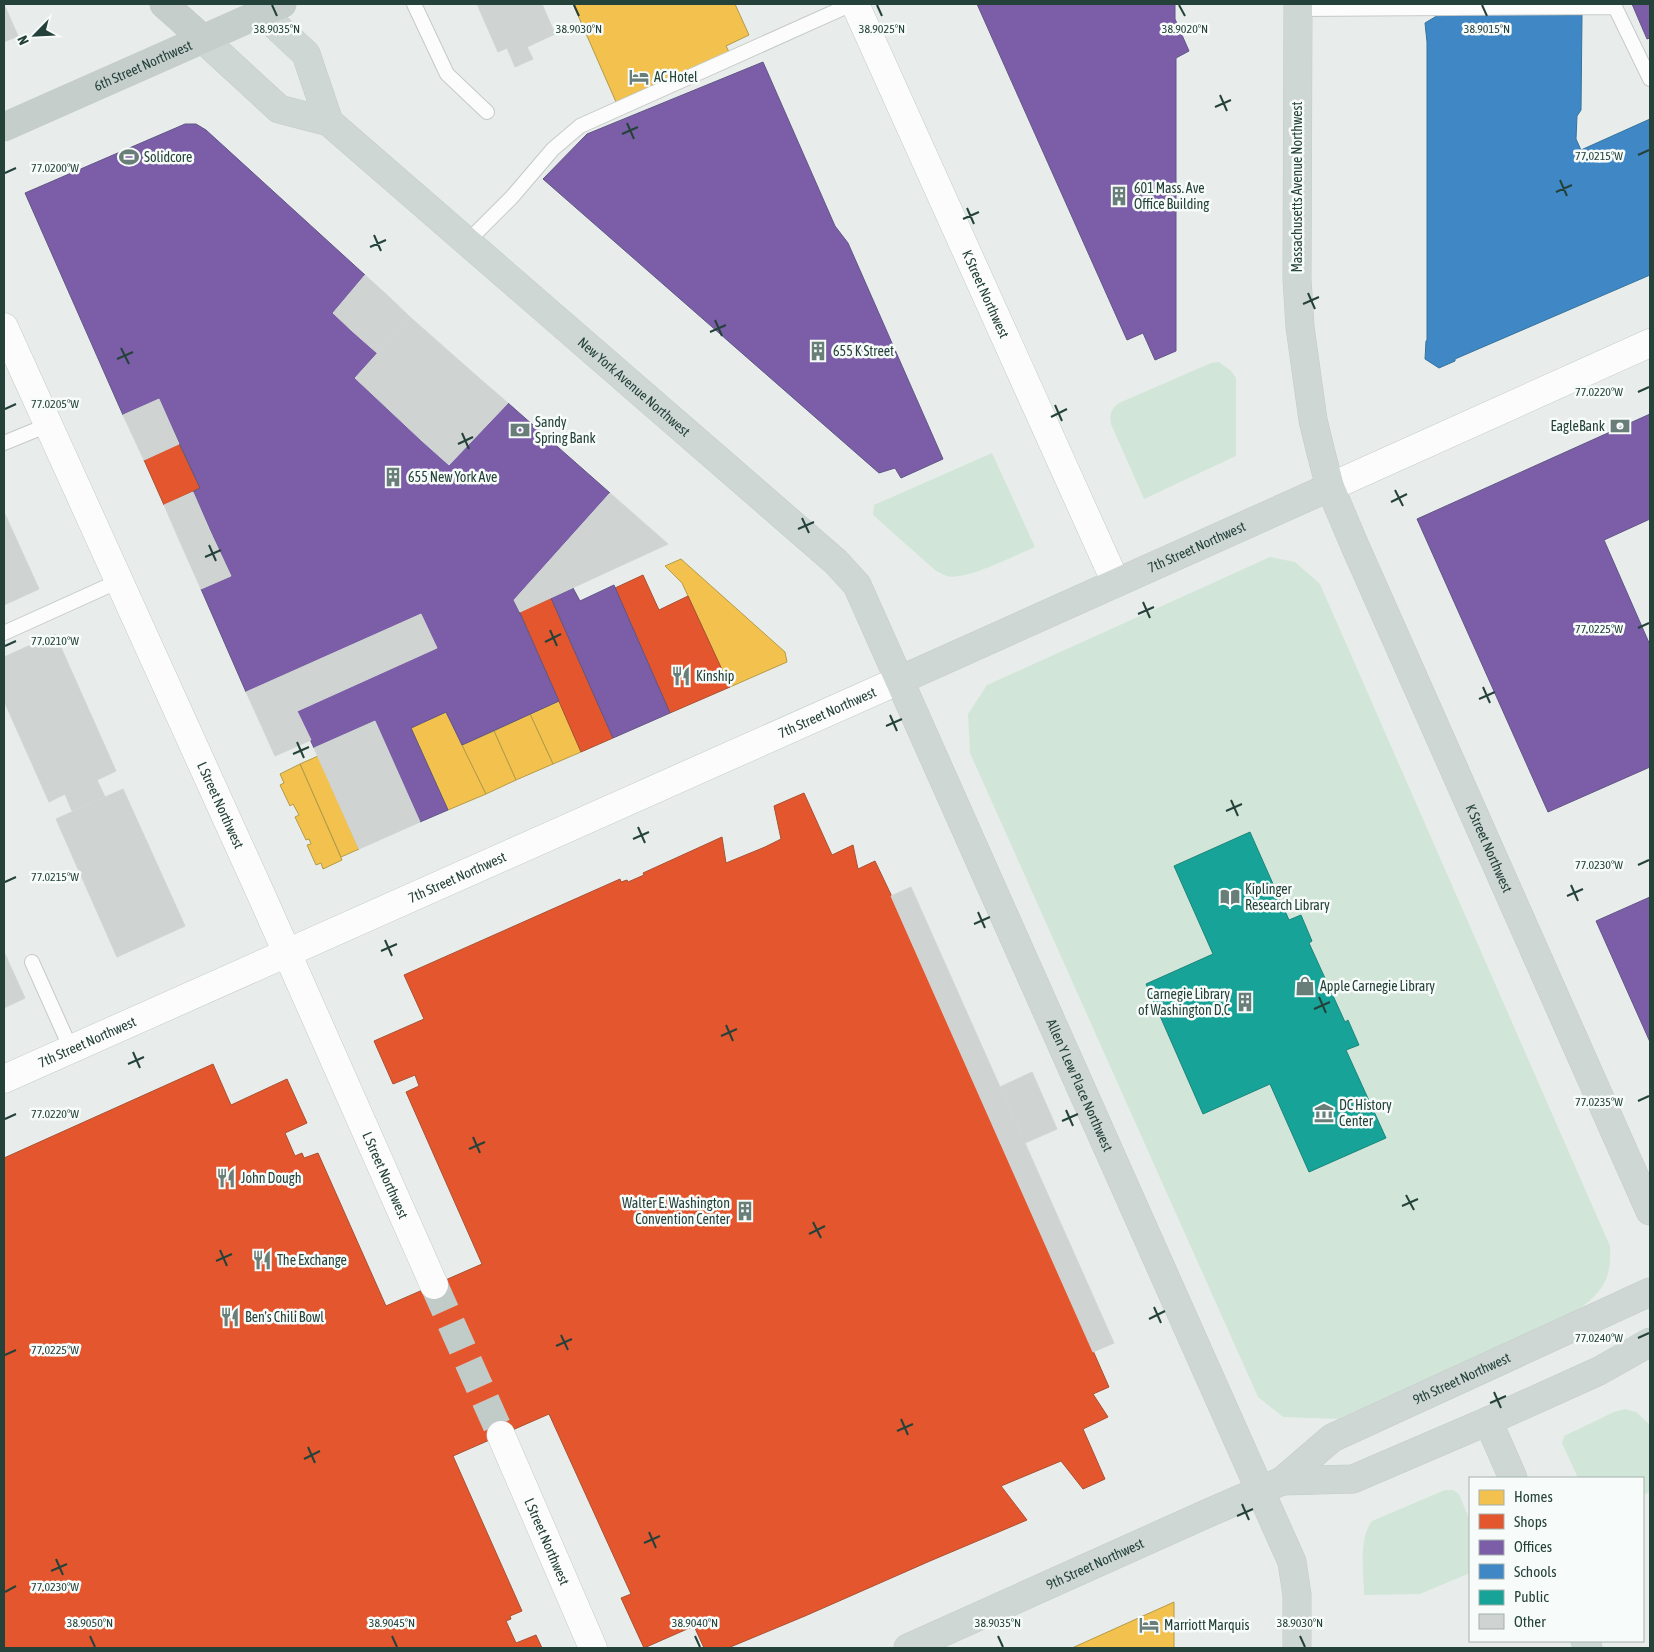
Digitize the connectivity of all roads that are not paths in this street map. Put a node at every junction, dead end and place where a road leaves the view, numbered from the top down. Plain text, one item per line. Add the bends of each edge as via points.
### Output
1 (164, 4) edge
2 (414, 4) edge
3 (853, 4) edge
4 (1298, 6) edge
5 (265, 7) edge
6 (203, 39) junction
7 (1650, 80) edge
8 (487, 112) dead end
9 (329, 122) junction
10 (4, 127) edge
11 (466, 243) junction
12 (4, 326) edge
13 (1650, 343) edge
14 (48, 425) junction
15 (4, 443) edge
16 (1330, 487) junction
17 (119, 581) junction
18 (1116, 584) junction
19 (4, 633) edge
20 (900, 680) junction
21 (288, 953) junction
22 (32, 962) dead end
23 (71, 1049) junction
24 (4, 1080) edge
25 (1650, 1210) edge
26 (434, 1285) tunnel mouth
27 (1650, 1292) edge
28 (1650, 1342) edge
29 (1488, 1421) junction
30 (501, 1435) tunnel mouth
31 (1513, 1477) edge
32 (1272, 1486) junction
33 (593, 1648) edge
34 (908, 1648) edge
35 (1297, 1648) edge

1 - 6 highway, New York Avenue Northwest
2 - 8 lane via 446,74
3 - 11 lane via 580,126 554,149
3 - 18 main road, K Street Northwest
4 - 7 lane via 1355,10 1615,7
4 - 16 main road, Massachusetts Avenue Northwest via 1297,279 1300,327 1313,420
5 - 6 highway, 6th Street Northwest
5 - 9 main road, New York Avenue Northwest via 306,54
6 - 9 main road, New York Avenue Northwest via 279,109
6 - 10 highway, 6th Street Northwest
9 - 11 main road, New York Avenue Northwest
11 - 20 main road, New York Avenue Northwest via 836,562 857,585
12 - 14 main road, L Street Northwest
13 - 16 main road, 7th Street Northwest
14 - 15 lane
14 - 17 main road, L Street Northwest
16 - 18 main road, 7th Street Northwest
16 - 25 main road, K Street Northwest
17 - 19 lane
17 - 21 main road, L Street Northwest
18 - 20 main road, 7th Street Northwest
20 - 21 main road, 7th Street Northwest
20 - 32 main road, Allen Y Lew Place Northwest
21 - 23 main road, 7th Street Northwest
21 - 26 main road, L Street Northwest
22 - 23 lane
23 - 24 main road, 7th Street Northwest
27 - 32 main road, 9th Street Northwest via 1332,1438
28 - 29 main road, 9th Street Northwest via 1599,1371
29 - 31 main road
29 - 32 main road, 9th Street Northwest via 1353,1478
30 - 33 main road, L Street Northwest
32 - 34 main road, 9th Street Northwest
32 - 35 main road via 1292,1562 1297,1595

